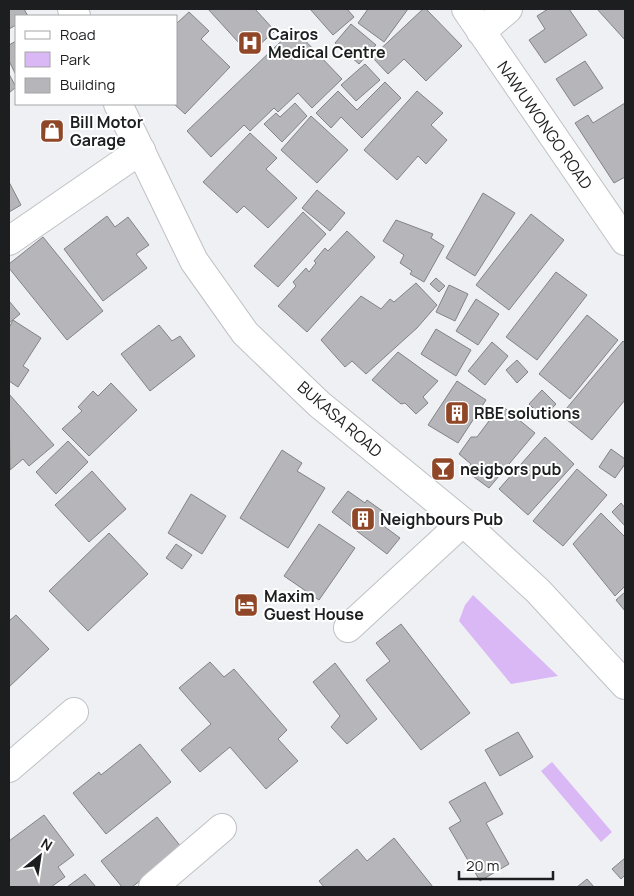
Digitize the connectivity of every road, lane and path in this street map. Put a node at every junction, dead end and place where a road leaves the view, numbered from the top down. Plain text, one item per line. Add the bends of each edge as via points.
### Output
1 (466, 9) edge
2 (508, 9) edge
3 (481, 32) junction
4 (118, 105) edge
5 (141, 150) junction
6 (9, 241) edge
7 (625, 241) edge
8 (462, 522) junction
9 (348, 628) dead end
10 (625, 685) edge
11 (74, 712) dead end
12 (9, 768) edge
13 (222, 828) dead end
14 (154, 887) edge

1 - 3 street, NAWUWONGO ROAD
2 - 3 street
3 - 7 street, NAWUWONGO ROAD
4 - 5 street, BUKASA ROAD
5 - 6 street
5 - 8 street, BUKASA ROAD via 194,261 245,333 318,404
8 - 9 street
8 - 10 street, BUKASA ROAD via 538,591
11 - 12 street
13 - 14 street

